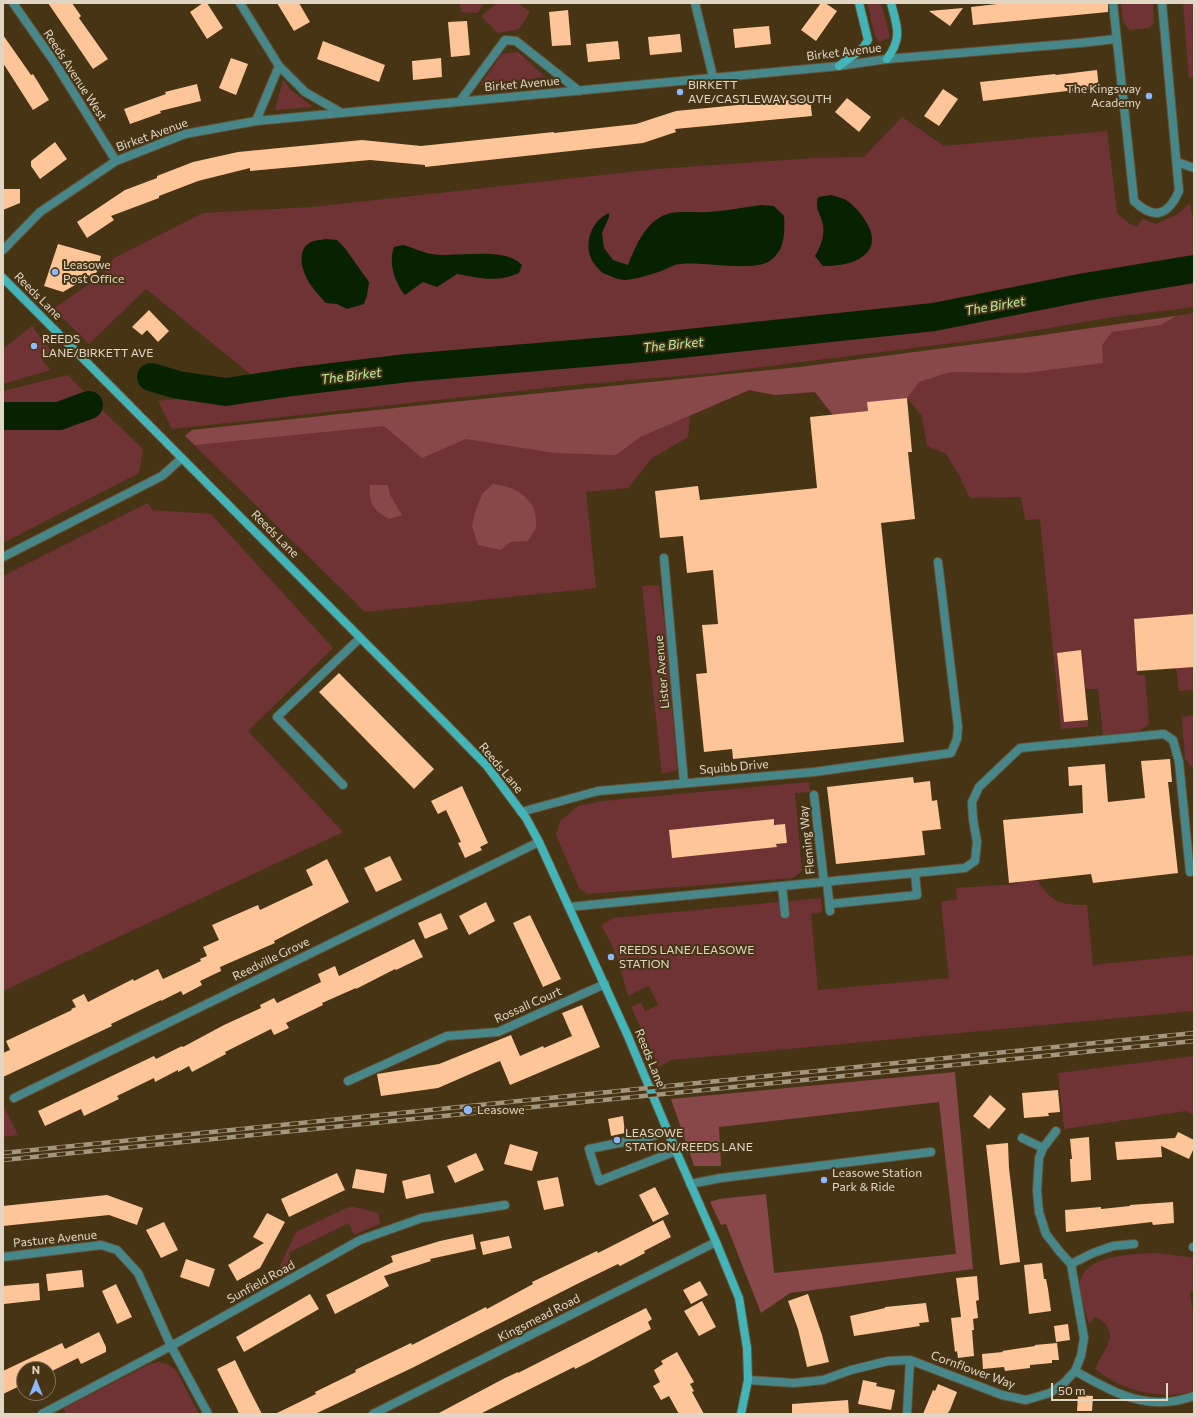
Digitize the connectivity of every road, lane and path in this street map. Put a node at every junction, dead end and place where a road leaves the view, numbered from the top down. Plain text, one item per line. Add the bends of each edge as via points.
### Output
1 (13, 3) edge
2 (240, 3) edge
3 (695, 3) edge
4 (859, 3) edge
5 (891, 3) edge
6 (1113, 3) edge
7 (1162, 3) edge
8 (1116, 39) junction
9 (887, 59) junction
10 (279, 66) junction
11 (839, 66) junction
12 (713, 77) junction
13 (579, 91) junction
14 (460, 101) junction
15 (340, 112) junction
16 (256, 121) junction
17 (116, 161) junction
18 (1177, 162) junction
19 (1194, 168) edge
20 (3, 250) edge
21 (3, 278) edge
22 (182, 458) junction
23 (3, 557) edge
24 (664, 558) dead end
25 (938, 562) dead end
26 (360, 638) junction
27 (684, 783) junction
28 (343, 785) dead end
29 (814, 795) dead end
30 (521, 812) junction
31 (539, 842) junction
32 (1190, 872) dead end
33 (915, 873) junction
34 (825, 882) junction
35 (782, 886) junction
36 (569, 907) junction
37 (785, 914) dead end
38 (605, 984) junction
39 (348, 1081) dead end
40 (14, 1098) dead end
41 (667, 1131) junction
42 (1056, 1131) dead end
43 (1022, 1138) dead end
44 (1043, 1148) junction
45 (676, 1151) junction
46 (931, 1152) dead end
47 (690, 1184) junction
48 (505, 1205) dead end
49 (716, 1242) junction
50 (1134, 1244) dead end
51 (3, 1256) edge
52 (1071, 1264) junction
53 (171, 1346) junction
54 (910, 1360) junction
55 (1075, 1371) junction
56 (748, 1380) junction
57 (1194, 1396) edge
58 (42, 1414) edge
59 (208, 1414) edge
60 (373, 1414) edge
61 (741, 1414) edge
62 (907, 1414) edge

1 - 17 street, Reeds Avenue West via 55,63
2 - 10 street
3 - 12 street
4 - 11 street via 868,40 863,48
5 - 9 street via 898,38 895,49
6 - 8 street
7 - 18 street
8 - 9 street, Birket Avenue
8 - 18 street via 1134,201 1153,214 1163,212 1174,202 1179,191
9 - 11 street, Birket Avenue
10 - 15 street via 305,92
10 - 16 street
11 - 12 street, Birket Avenue
12 - 13 street, Birket Avenue
13 - 14 street, Birket Avenue
13 - 14 street via 516,41 506,40
14 - 15 street, Birket Avenue
15 - 16 street, Birket Avenue
16 - 17 street, Birket Avenue via 186,134
17 - 20 street, Birket Avenue via 40,212
18 - 19 street
21 - 22 street, Reeds Lane
22 - 23 street via 162,476
22 - 26 street, Reeds Lane
24 - 27 street, Lister Avenue
25 - 27 street, Squibb Drive via 958,727 957,739 951,753 814,772
26 - 28 street via 277,717
26 - 30 street, Reeds Lane via 487,766
27 - 30 street, Squibb Drive via 598,791
29 - 34 street, Fleming Way
30 - 31 street, Reeds Lane
31 - 36 street, Reeds Lane
31 - 40 street, Reedville Grove
32 - 33 street via 1179,762 1173,740 1164,734 1020,748 979,787 972,802 977,842 975,861 965,868
33 - 34 street
33 - 34 street, Fleming Way via 917,895 830,908
34 - 35 street
35 - 36 street
35 - 37 street
36 - 38 street, Reeds Lane
38 - 39 street, Rossall Court via 498,1032 447,1036
38 - 41 street, Reeds Lane
41 - 45 street, Reeds Lane
41 - 45 street via 589,1149 599,1180
42 - 44 street
43 - 44 street
44 - 52 street via 1038,1172 1039,1212 1046,1234
45 - 47 street, Reeds Lane
46 - 47 street
47 - 49 street, Reeds Lane
48 - 53 street, Sunfield Road via 422,1218 360,1240
49 - 56 street, Reeds Lane via 739,1298 747,1348
49 - 60 street, Kingsmead Road
50 - 52 street via 1113,1246
51 - 53 street, Pasture Avenue via 101,1245 117,1250 138,1273
52 - 55 street, Cornflower Way via 1084,1338
53 - 58 street, Sunfield Road
53 - 59 street, Pasture Avenue
54 - 55 street, Cornflower Way via 1002,1396 1026,1400 1050,1393
54 - 56 street, Cornflower Way via 888,1361 823,1380 794,1383
54 - 62 street
55 - 57 street via 1112,1392 1142,1400 1164,1402
56 - 61 street, Reeds Lane

